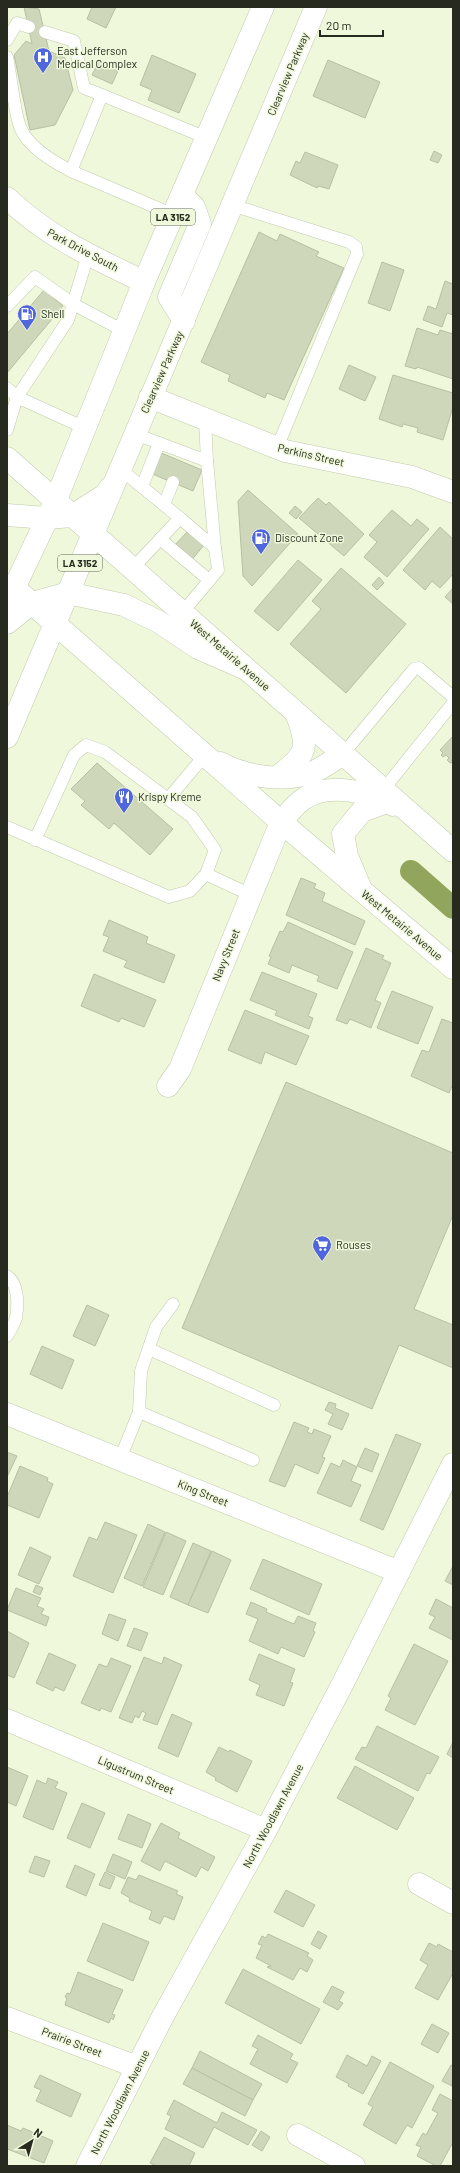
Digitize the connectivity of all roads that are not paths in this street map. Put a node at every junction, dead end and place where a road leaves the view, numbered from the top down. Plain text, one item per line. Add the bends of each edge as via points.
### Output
1 (263, 7) edge
2 (316, 7) edge
3 (29, 27) dead end
4 (45, 32) dead end
5 (7, 40) edge
6 (7, 57) edge
7 (102, 95) junction
8 (207, 138) junction
9 (70, 171) junction
10 (183, 196) junction
11 (7, 198) edge
12 (232, 205) junction
13 (174, 215) junction
14 (88, 254) junction
15 (144, 282) junction
16 (73, 304) junction
17 (7, 306) edge
18 (184, 321) junction
19 (124, 331) junction
20 (7, 388) edge
21 (17, 397) junction
22 (150, 397) junction
23 (205, 419) junction
24 (85, 428) junction
25 (7, 430) edge
26 (135, 434) junction
27 (159, 443) junction
28 (277, 448) junction
29 (7, 458) edge
30 (207, 461) junction
31 (117, 475) junction
32 (172, 482) dead end
33 (142, 487) junction
34 (453, 492) edge
35 (164, 505) junction
36 (51, 510) junction
37 (7, 515) edge
38 (72, 516) junction
39 (180, 518) junction
40 (92, 534) junction
41 (160, 539) junction
42 (215, 548) junction
43 (132, 569) junction
44 (209, 580) junction
45 (9, 591) edge
46 (68, 593) junction
47 (32, 603) junction
48 (182, 612) junction
49 (7, 622) edge
50 (55, 622) junction
51 (246, 669) junction
52 (453, 697) edge
53 (453, 703) edge
54 (296, 713) junction
55 (7, 737) edge
56 (343, 754) junction
57 (205, 755) junction
58 (277, 777) junction
59 (385, 796) junction
60 (168, 799) junction
61 (281, 822) junction
62 (7, 827) edge
63 (35, 840) junction
64 (453, 851) edge
65 (206, 874) junction
66 (362, 891) junction
67 (251, 895) junction
68 (453, 968) edge
69 (168, 1086) dead end
70 (7, 1276) edge
71 (173, 1304) dead end
72 (7, 1336) edge
73 (149, 1349) junction
74 (274, 1405) dead end
75 (139, 1412) junction
76 (7, 1414) edge
77 (120, 1459) junction
78 (253, 1460) dead end
79 (453, 1464) edge
80 (399, 1572) junction
81 (7, 1720) edge
82 (266, 1830) junction
83 (419, 1884) dead end
84 (453, 1903) edge
85 (7, 2018) edge
86 (137, 2067) junction
87 (298, 2135) dead end
88 (87, 2166) edge
89 (354, 2166) edge

1 - 8 main road, LA 3152
2 - 12 main road, Clearview Parkway / LA 3152
3 - 5 lane via 17,23
4 - 7 lane via 74,41 84,88
6 - 9 lane via 20,127 46,156
7 - 8 lane
7 - 9 lane
8 - 10 main road, LA 3152
9 - 13 lane
10 - 13 main road, LA 3152
10 - 18 main road via 194,207 200,224 169,297
11 - 14 main road, Park Drive South via 28,219 59,240
12 - 18 main road, Clearview Parkway / LA 3152
12 - 28 lane via 349,242 356,247 358,254
13 - 15 main road, LA 3152
14 - 15 main road, Park Drive South
14 - 16 lane
15 - 19 main road, LA 3152
16 - 17 lane via 35,277
16 - 19 lane
16 - 21 lane via 68,320
18 - 22 main road, Clearview Parkway / LA 3152
19 - 24 main road, LA 3152
20 - 21 lane
21 - 24 lane
21 - 25 lane
22 - 23 main road, Perkins Street
22 - 26 main road, Clearview Parkway / LA 3152
23 - 28 main road, Perkins Street
23 - 30 lane
24 - 36 main road, LA 3152
26 - 27 lane
26 - 31 main road, Clearview Parkway / LA 3152
27 - 30 lane via 181,457
27 - 33 lane
28 - 34 main road, Perkins Street via 412,477
29 - 36 main road
30 - 42 lane
31 - 33 lane
31 - 38 main road via 104,495
31 - 40 main road, Clearview Parkway / LA 3152
32 - 35 lane
33 - 35 lane
35 - 39 lane
36 - 37 main road
36 - 38 main road
36 - 45 main road, LA 3152
38 - 40 main road, West Metairie Avenue
39 - 41 lane
39 - 42 lane
40 - 43 main road, West Metairie Avenue
40 - 46 main road, Clearview Parkway / LA 3152
41 - 43 lane
41 - 44 lane
42 - 44 lane via 218,570
43 - 48 main road, West Metairie Avenue
44 - 48 lane
45 - 47 main road, West Metairie Avenue
46 - 47 main road
46 - 50 main road, Clearview Parkway / LA 3152
46 - 51 main road via 124,605 159,622 198,648
47 - 49 main road
47 - 50 main road, West Metairie Avenue
48 - 51 main road, West Metairie Avenue
50 - 55 main road, Clearview Parkway / LA 3152
50 - 57 main road, West Metairie Avenue
51 - 54 main road, West Metairie Avenue
52 - 56 lane via 419,668 414,669
53 - 59 lane
54 - 56 main road, West Metairie Avenue
54 - 58 main road via 305,735 304,747 296,763
56 - 58 main road via 312,773
56 - 59 main road, West Metairie Avenue
57 - 58 main road via 230,768 263,777
57 - 60 lane
57 - 61 main road, West Metairie Avenue
59 - 61 main road via 334,789 305,798
59 - 64 main road
59 - 66 main road via 362,811 343,834 347,856
60 - 63 lane via 105,752 86,745 74,755
60 - 65 lane via 192,817 215,850
61 - 66 main road, West Metairie Avenue
61 - 67 main road, Navy Street
62 - 63 lane
63 - 65 lane via 168,897 190,891
65 - 67 lane
66 - 68 main road, West Metairie Avenue
67 - 69 main road, Navy Street via 180,1069
70 - 72 lane via 12,1279 17,1294 16,1319
71 - 73 lane via 156,1327
73 - 74 lane
73 - 75 lane via 141,1371
75 - 77 lane
75 - 78 lane
76 - 77 main road, King Street
77 - 80 main road, King Street
79 - 80 main road, North Woodlawn Avenue
80 - 82 main road, North Woodlawn Avenue
81 - 82 main road, Ligustrum Street
82 - 86 main road, North Woodlawn Avenue
83 - 84 main road
85 - 86 main road, Prairie Street
86 - 88 main road, North Woodlawn Avenue
87 - 89 main road

